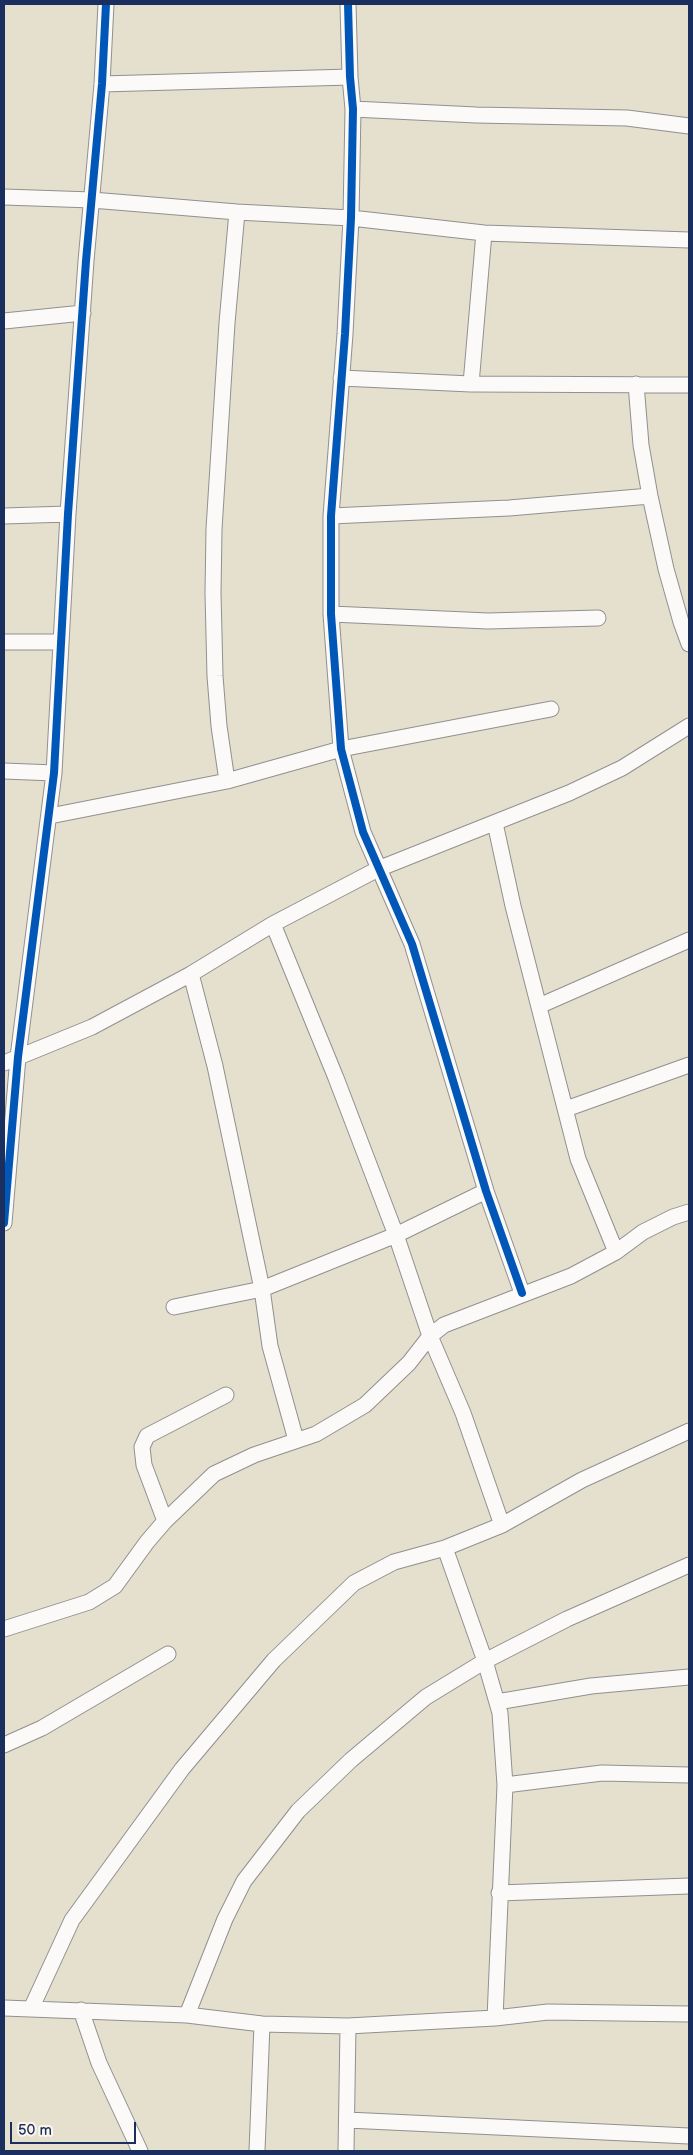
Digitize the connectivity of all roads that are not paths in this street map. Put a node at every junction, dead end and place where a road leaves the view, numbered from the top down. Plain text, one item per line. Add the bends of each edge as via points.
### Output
1 (106, 4) edge
2 (348, 4) edge
3 (350, 77) junction
4 (102, 84) junction
5 (353, 109) junction
6 (689, 126) edge
7 (4, 197) edge
8 (92, 200) junction
9 (237, 212) junction
10 (351, 218) junction
11 (484, 233) junction
12 (689, 240) edge
13 (83, 313) junction
14 (4, 320) edge
15 (340, 378) junction
16 (471, 384) junction
17 (636, 384) junction
18 (689, 385) edge
19 (650, 496) junction
20 (68, 514) junction
21 (4, 516) edge
22 (331, 516) junction
23 (331, 614) junction
24 (598, 618) dead end
25 (4, 642) edge
26 (62, 642) junction
27 (689, 644) edge
28 (551, 709) dead end
29 (689, 726) edge
30 (341, 749) junction
31 (4, 771) edge
32 (54, 773) junction
33 (227, 781) junction
34 (50, 816) junction
35 (495, 823) junction
36 (378, 869) junction
37 (273, 924) junction
38 (689, 940) edge
39 (191, 974) junction
40 (539, 1006) junction
41 (11, 1060) edge
42 (689, 1065) edge
43 (566, 1109) junction
44 (486, 1191) junction
45 (689, 1212) edge
46 (4, 1223) edge
47 (396, 1235) junction
48 (616, 1252) junction
49 (262, 1289) junction
50 (522, 1294) junction
51 (174, 1307) dead end
52 (430, 1336) junction
53 (226, 1396) dead end
54 (689, 1431) edge
55 (296, 1440) junction
56 (165, 1521) junction
57 (502, 1525) junction
58 (445, 1548) junction
59 (689, 1565) edge
60 (4, 1629) edge
61 (168, 1654) dead end
62 (485, 1661) junction
63 (689, 1677) edge
64 (497, 1702) junction
65 (4, 1744) edge
66 (689, 1775) edge
67 (505, 1785) junction
68 (689, 1886) edge
69 (499, 1893) junction
70 (4, 2008) edge
71 (31, 2009) junction
72 (80, 2010) junction
73 (689, 2014) edge
74 (187, 2015) junction
75 (495, 2018) junction
76 (262, 2024) junction
77 (348, 2026) junction
78 (347, 2120) junction
79 (689, 2136) edge
80 (140, 2151) edge
81 (257, 2151) edge
82 (346, 2151) edge

1 - 4 street
2 - 3 street
3 - 4 street
3 - 5 street
4 - 8 street
5 - 6 street via 627,118
5 - 10 street
7 - 8 street
8 - 9 street
8 - 13 street
9 - 10 street
9 - 33 street via 214,529 215,676
10 - 11 street
10 - 15 street
11 - 12 street
11 - 16 street
13 - 14 street
13 - 20 street
15 - 16 street
15 - 22 street
16 - 17 street
17 - 18 street
17 - 19 street
19 - 22 street via 509,508
19 - 27 street via 666,569
20 - 21 street
20 - 26 street
22 - 23 street
23 - 24 street via 488,621
23 - 30 street
25 - 26 street
26 - 32 street
28 - 30 street
29 - 35 street via 622,768
30 - 33 street
30 - 36 street via 363,832
31 - 32 street
32 - 34 street
33 - 34 street
34 - 41 street
35 - 36 street
35 - 40 street
36 - 37 street
36 - 44 street via 412,944
37 - 39 street
37 - 47 street
38 - 40 street
39 - 41 street via 92,1027
39 - 49 street via 215,1066
40 - 43 street
41 - 46 street
42 - 43 street
43 - 48 street via 578,1160
44 - 47 street
44 - 50 street
45 - 48 street via 643,1232
47 - 49 street
47 - 52 street
48 - 50 street via 571,1276
49 - 51 street
49 - 55 street via 270,1346
50 - 52 street via 444,1324
52 - 55 street via 409,1363 365,1406 316,1434
52 - 57 street via 463,1413
53 - 56 street via 147,1436 142,1447 144,1465
54 - 57 street via 582,1480
55 - 56 street via 254,1454 214,1474
56 - 60 street via 114,1586 89,1602
57 - 58 street
58 - 62 street
58 - 71 street via 394,1562 354,1583 274,1660 182,1769 72,1920
59 - 62 street via 567,1619
61 - 65 street via 42,1728
62 - 64 street
62 - 74 street via 426,1697 351,1760 298,1811 244,1880
63 - 64 street via 591,1686
64 - 67 street
66 - 67 street via 602,1773
67 - 69 street
68 - 69 street
69 - 75 street
70 - 71 street
71 - 72 street
72 - 74 street
72 - 80 street via 98,2064
73 - 75 street via 548,2012
74 - 76 street
75 - 77 street
76 - 77 street
76 - 81 street
77 - 78 street
78 - 79 street
78 - 82 street

